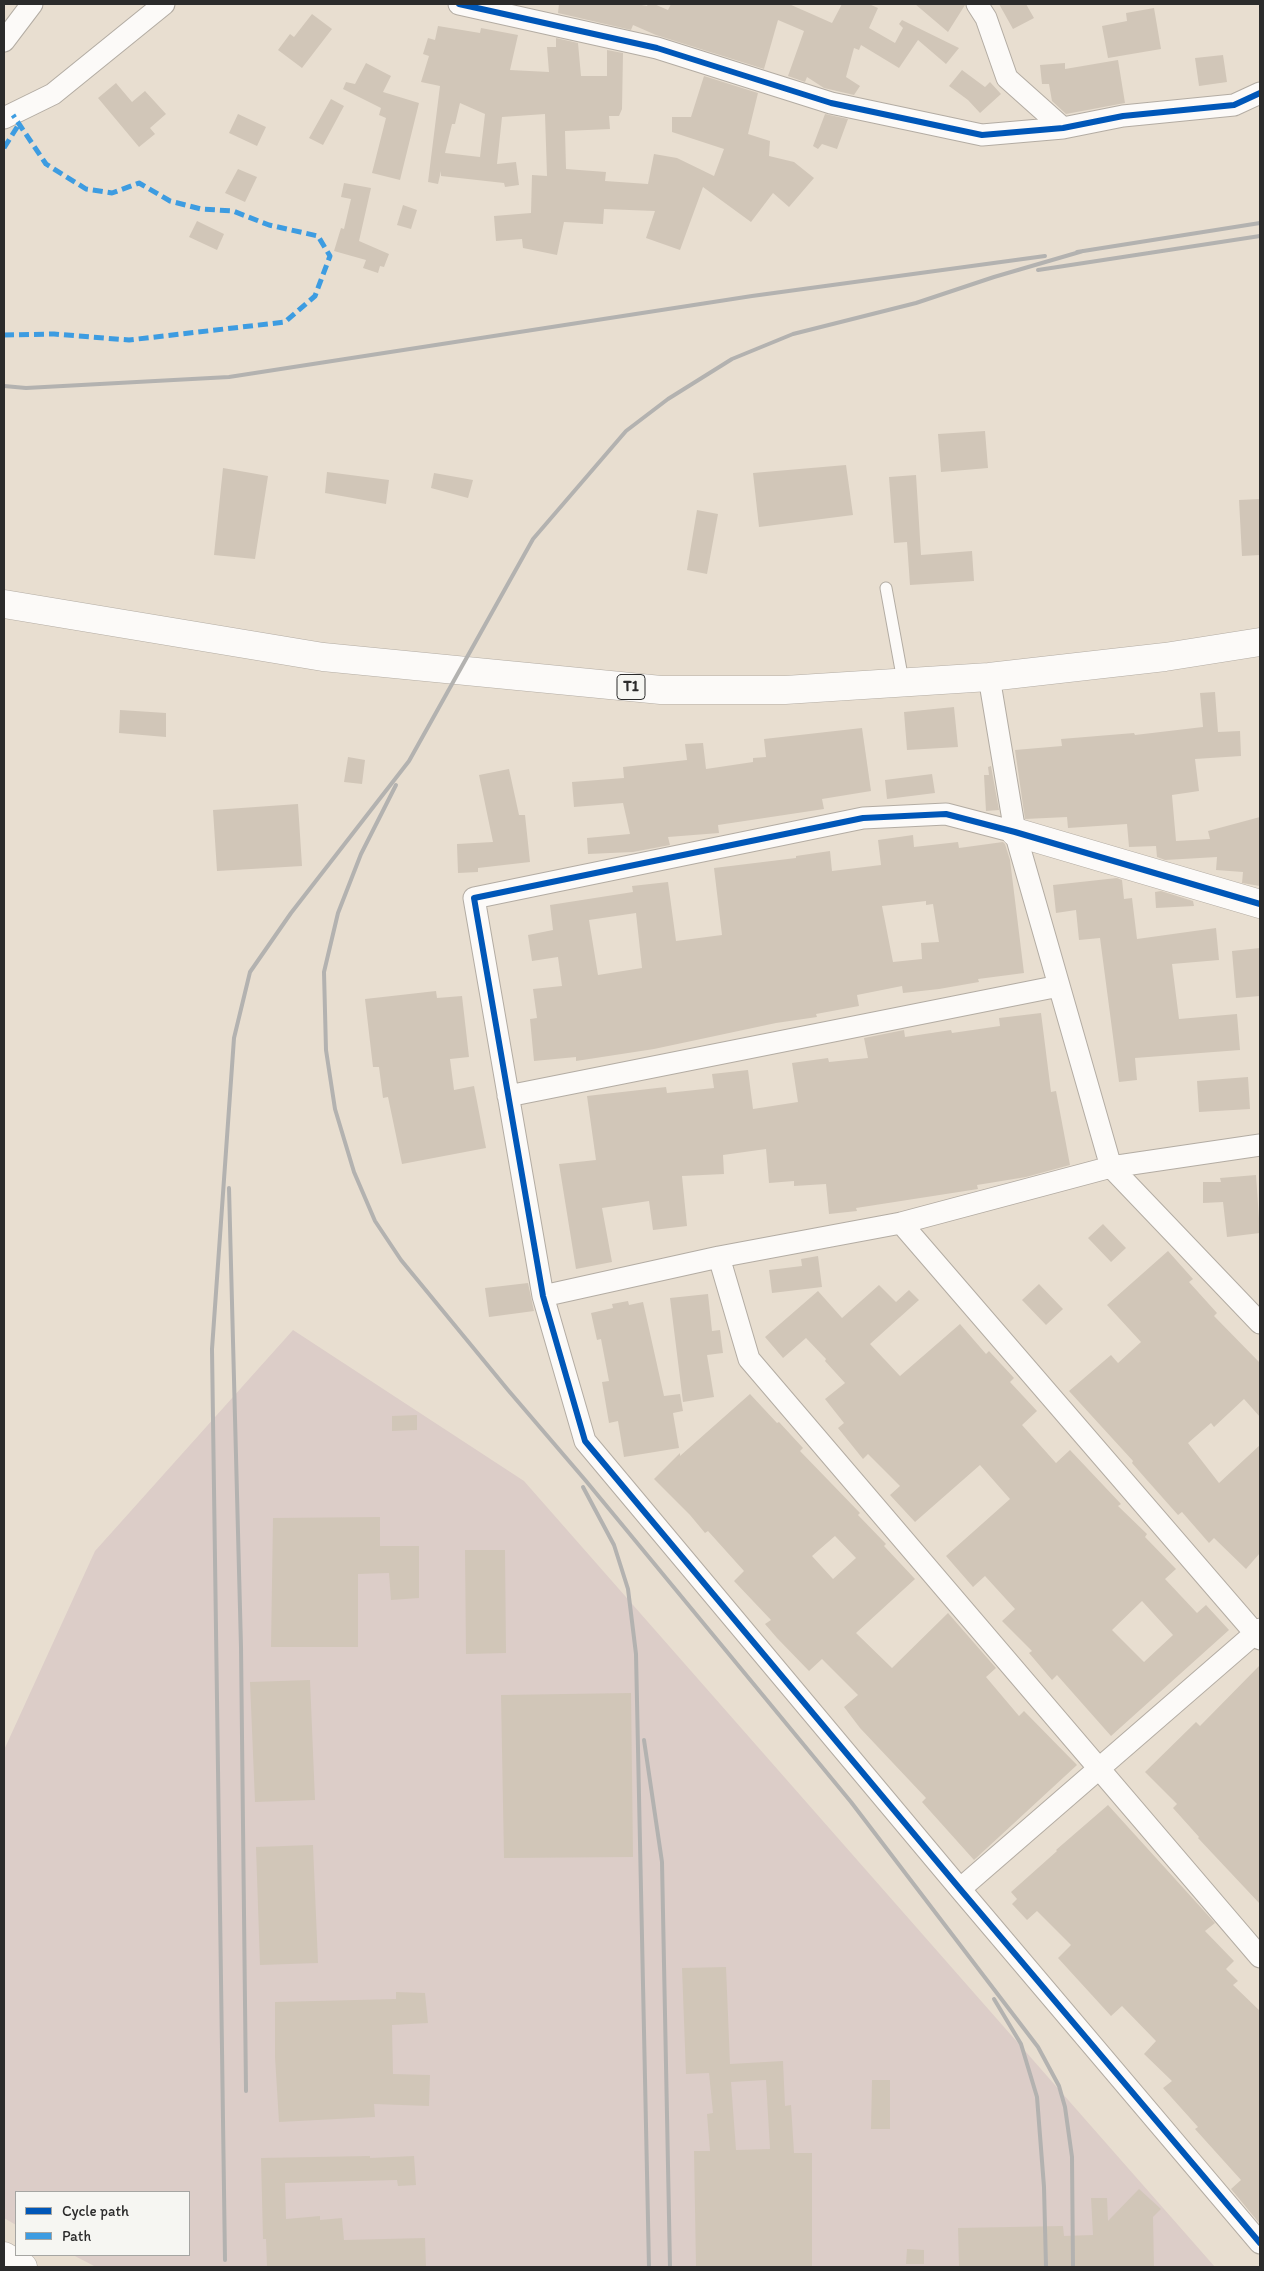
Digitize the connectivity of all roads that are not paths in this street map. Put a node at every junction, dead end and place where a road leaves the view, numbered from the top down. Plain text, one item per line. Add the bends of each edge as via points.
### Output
1 (32, 4) edge
2 (164, 4) edge
3 (459, 4) edge
4 (977, 4) edge
5 (4, 41) edge
6 (1260, 93) edge
7 (4, 118) edge
8 (1063, 128) junction
9 (886, 588) dead end
10 (4, 604) edge
11 (1260, 642) edge
12 (989, 677) junction
13 (903, 681) junction
14 (1015, 832) junction
15 (1260, 904) edge
16 (1059, 986) junction
17 (508, 1096) junction
18 (1260, 1145) edge
19 (1112, 1167) junction
20 (901, 1223) junction
21 (720, 1256) junction
22 (543, 1296) junction
23 (1260, 1323) edge
24 (1259, 1634) edge
25 (1099, 1768) junction
26 (960, 1889) junction
27 (1260, 1957) edge
28 (1260, 2243) edge
29 (4, 2256) edge
30 (24, 2267) edge

1 - 5 street
2 - 7 street via 53,94
3 - 8 street via 657,48 831,103 972,133
4 - 8 street via 986,18 1007,78
6 - 8 street via 1234,105 1123,116
9 - 13 lane
10 - 13 main road, T1 via 323,657 661,690 785,690
11 - 12 main road, T1 via 1165,657
12 - 13 main road, T1
12 - 14 street
14 - 15 main road
14 - 16 street
14 - 17 street via 946,814 863,818 474,898
16 - 17 street
16 - 19 street
17 - 22 street
18 - 19 street
19 - 20 street
19 - 23 street
20 - 21 street
20 - 24 street
21 - 22 street
21 - 25 street via 749,1359
22 - 26 street via 585,1440
24 - 25 street
25 - 26 street
25 - 27 street
26 - 28 street
29 - 30 main road

